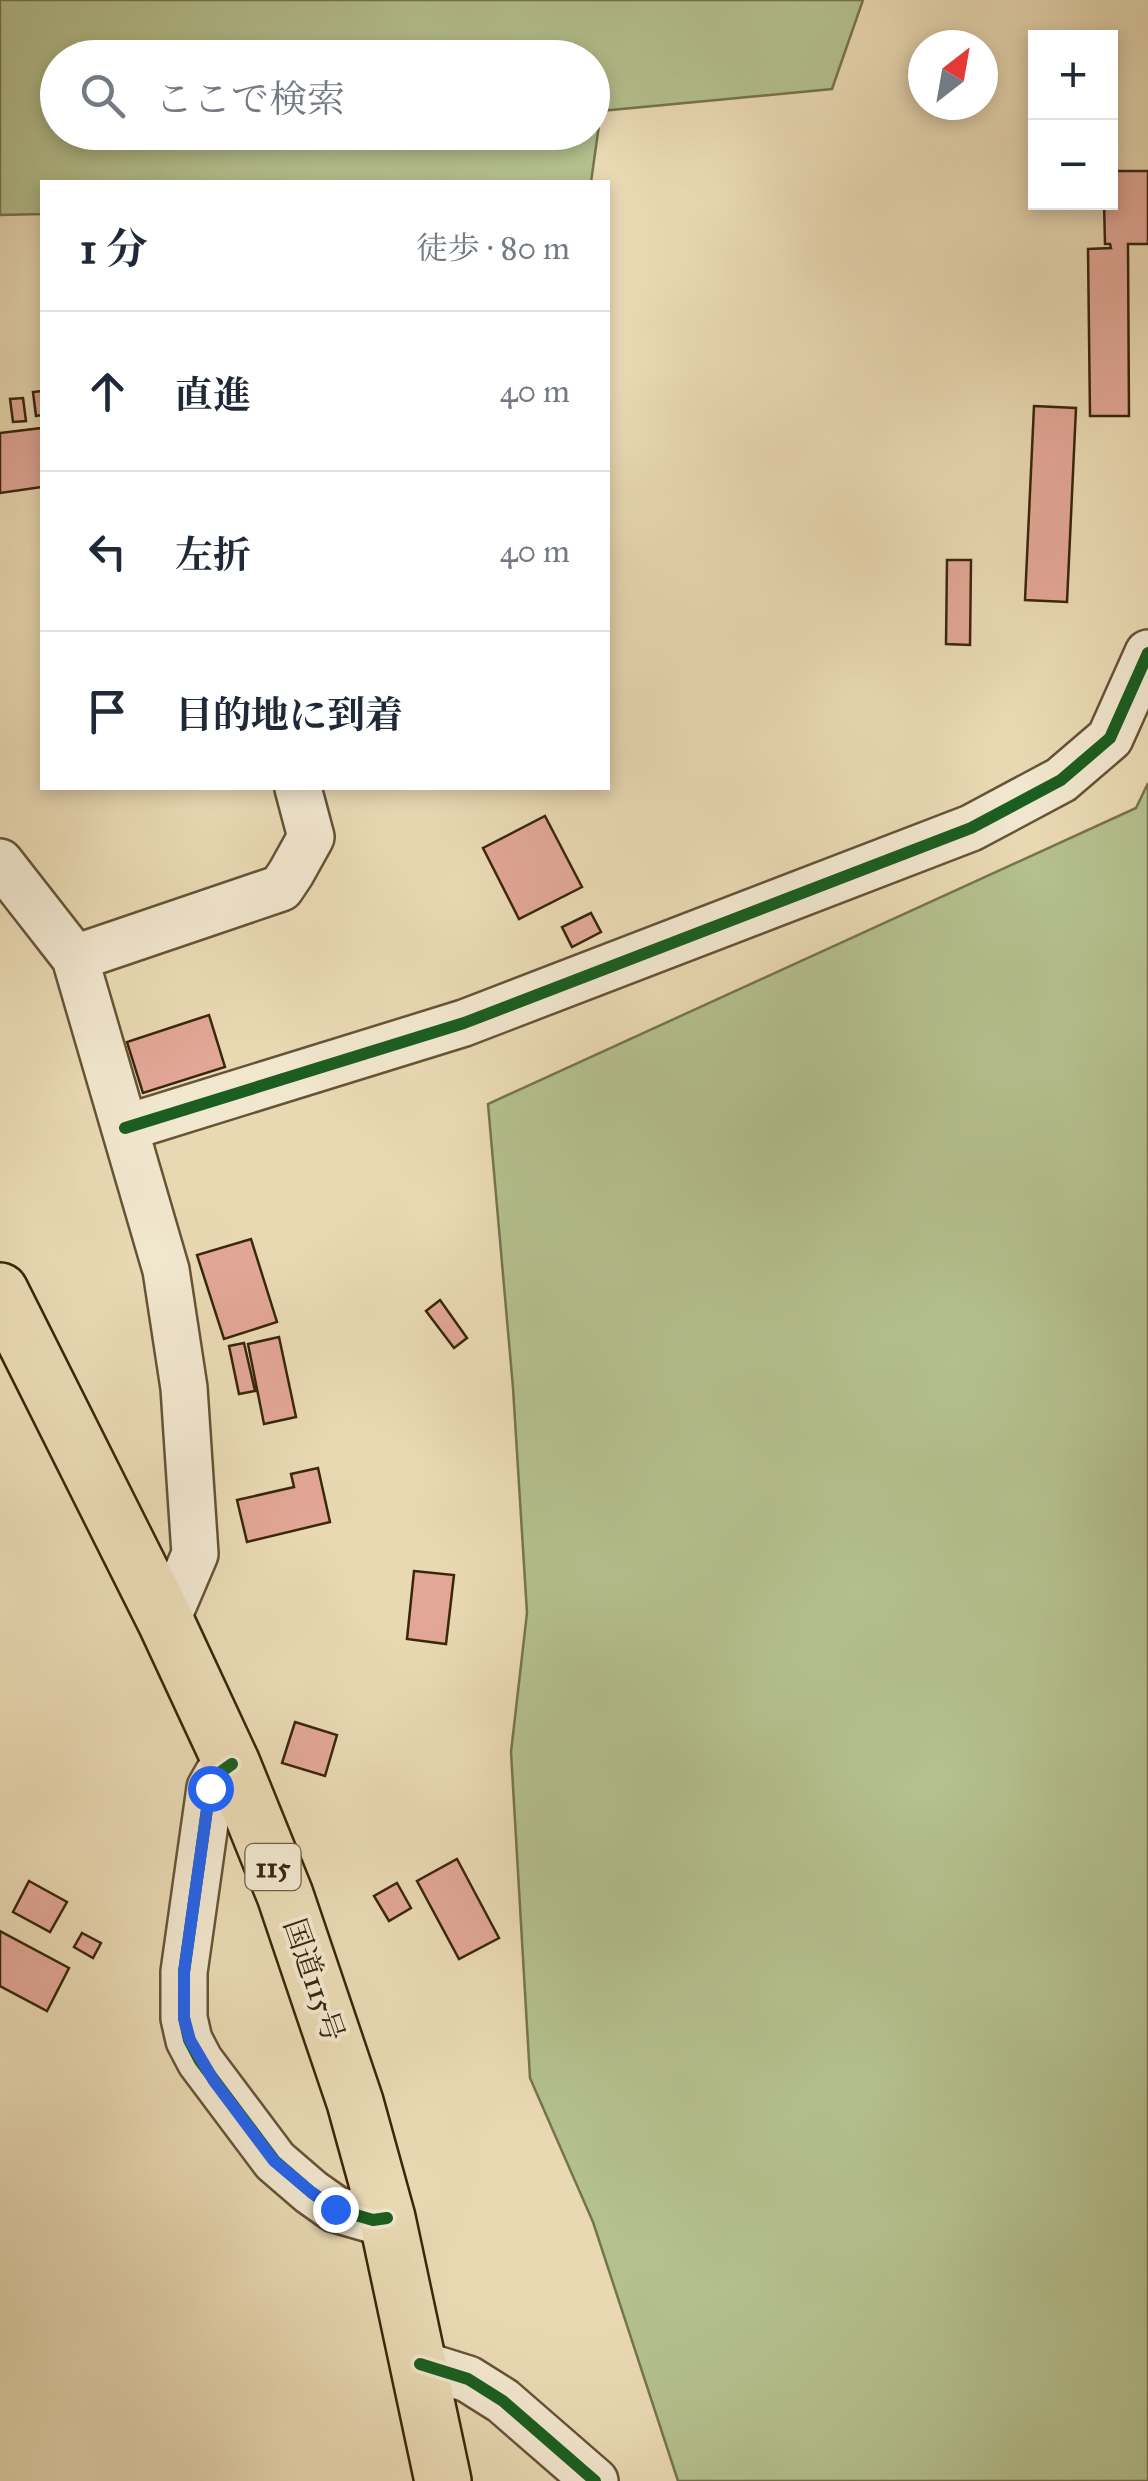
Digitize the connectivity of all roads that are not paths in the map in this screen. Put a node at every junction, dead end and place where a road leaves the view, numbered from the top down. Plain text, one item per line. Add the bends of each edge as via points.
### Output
1 (1148, 653) edge
2 (298, 790) edge
3 (0, 862) edge
4 (75, 958) junction
5 (125, 1128) junction
6 (5, 1313) edge
7 (166, 1622) junction
8 (232, 1764) junction
9 (387, 2218) junction
10 (420, 2364) junction
11 (443, 2481) edge
12 (595, 2481) edge

1 - 5 street via 1110,738 1061,780 971,828 464,1023
2 - 4 street via 310,837 281,888
3 - 4 street
4 - 5 street
5 - 7 street via 166,1270 184,1388 195,1554
6 - 7 highway, 国道115号 / 115
7 - 8 highway, 国道115号 / 115
8 - 9 highway, 国道115号 / 115 via 316,1983
8 - 9 street via 210,1788 184,1972 190,2040 274,2161 335,2209
9 - 10 highway, 国道115号 / 115
10 - 11 highway, 国道115号 / 115
10 - 12 street via 503,2400

